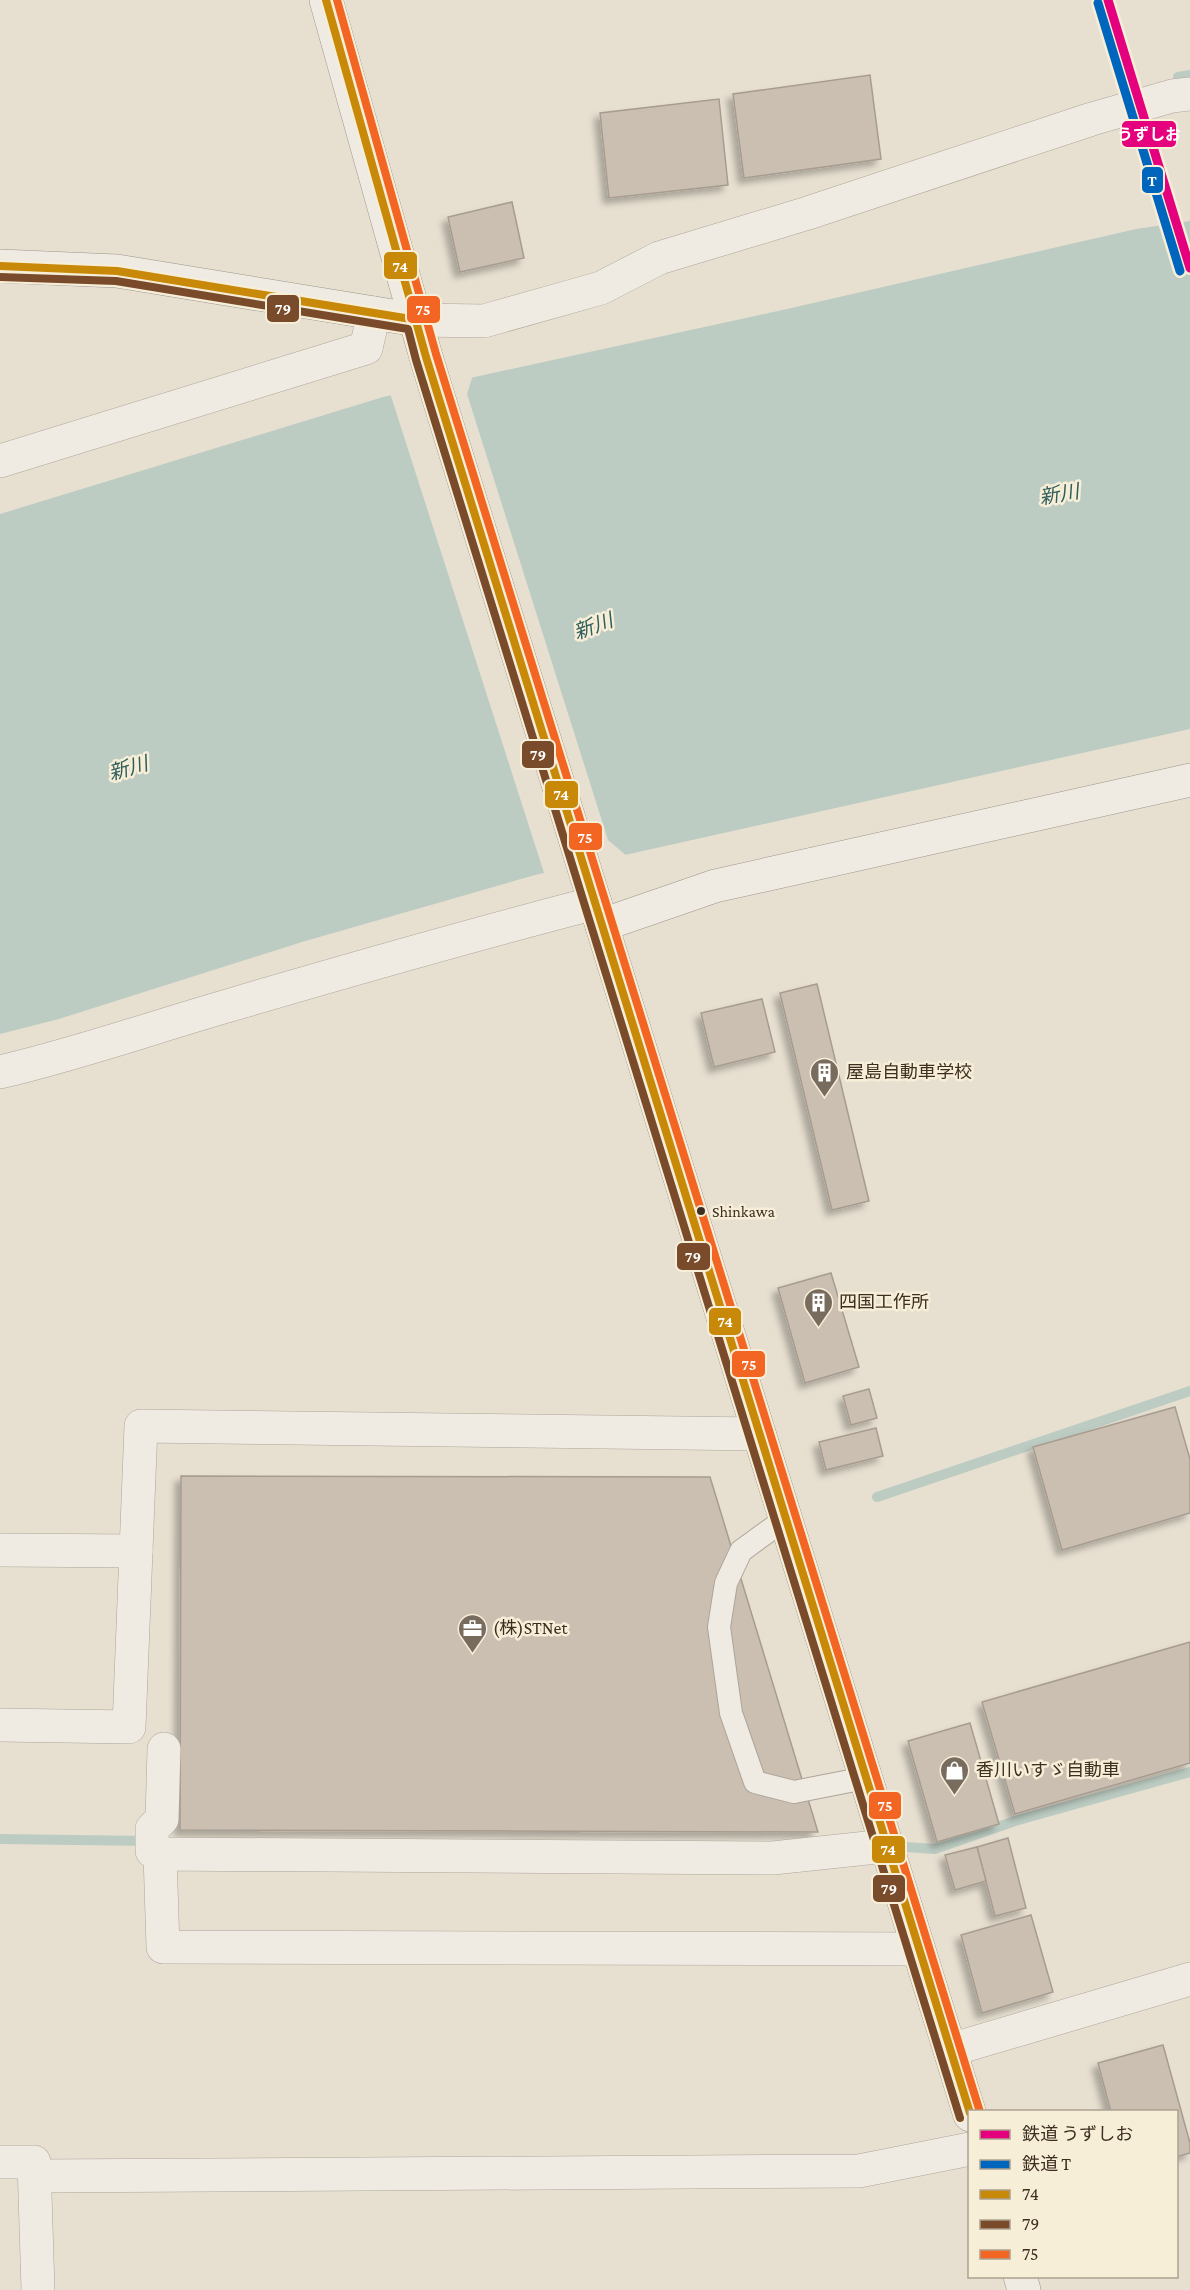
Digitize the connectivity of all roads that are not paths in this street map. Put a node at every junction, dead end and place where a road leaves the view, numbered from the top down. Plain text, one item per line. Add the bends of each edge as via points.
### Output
1 (326, 0) edge
2 (1190, 94) edge
3 (0, 266) edge
4 (374, 313) junction
5 (417, 320) junction
6 (0, 461) edge
7 (1190, 780) edge
8 (595, 902) junction
9 (0, 1072) edge
10 (759, 1434) junction
11 (785, 1519) junction
12 (0, 1550) edge
13 (136, 1551) junction
14 (0, 1725) edge
15 (164, 1749) dead end
16 (865, 1778) junction
17 (886, 1846) junction
18 (160, 1854) junction
19 (918, 1949) junction
20 (1190, 1979) edge
21 (950, 2050) junction
22 (968, 2112) edge
23 (968, 2149) edge
24 (0, 2162) edge
25 (34, 2176) junction
26 (38, 2290) edge

1 - 5 street
2 - 5 street via 1092,119 659,258 601,288 484,321
3 - 4 street via 117,271
4 - 5 street
4 - 6 street via 366,348
5 - 8 street
7 - 8 street via 715,886
8 - 9 street
8 - 10 street
10 - 11 street
10 - 13 street via 141,1426
11 - 16 street
11 - 16 lane via 741,1551 726,1583 719,1627 731,1713 754,1782 794,1792
12 - 13 street
13 - 14 street via 129,1727
15 - 18 street via 162,1819 152,1829 152,1851
16 - 17 street
17 - 18 street via 773,1858
17 - 19 street
18 - 19 street via 163,1947
19 - 21 street
20 - 21 street
21 - 22 street
23 - 25 street via 859,2171
24 - 25 street via 34,2162
25 - 26 street

